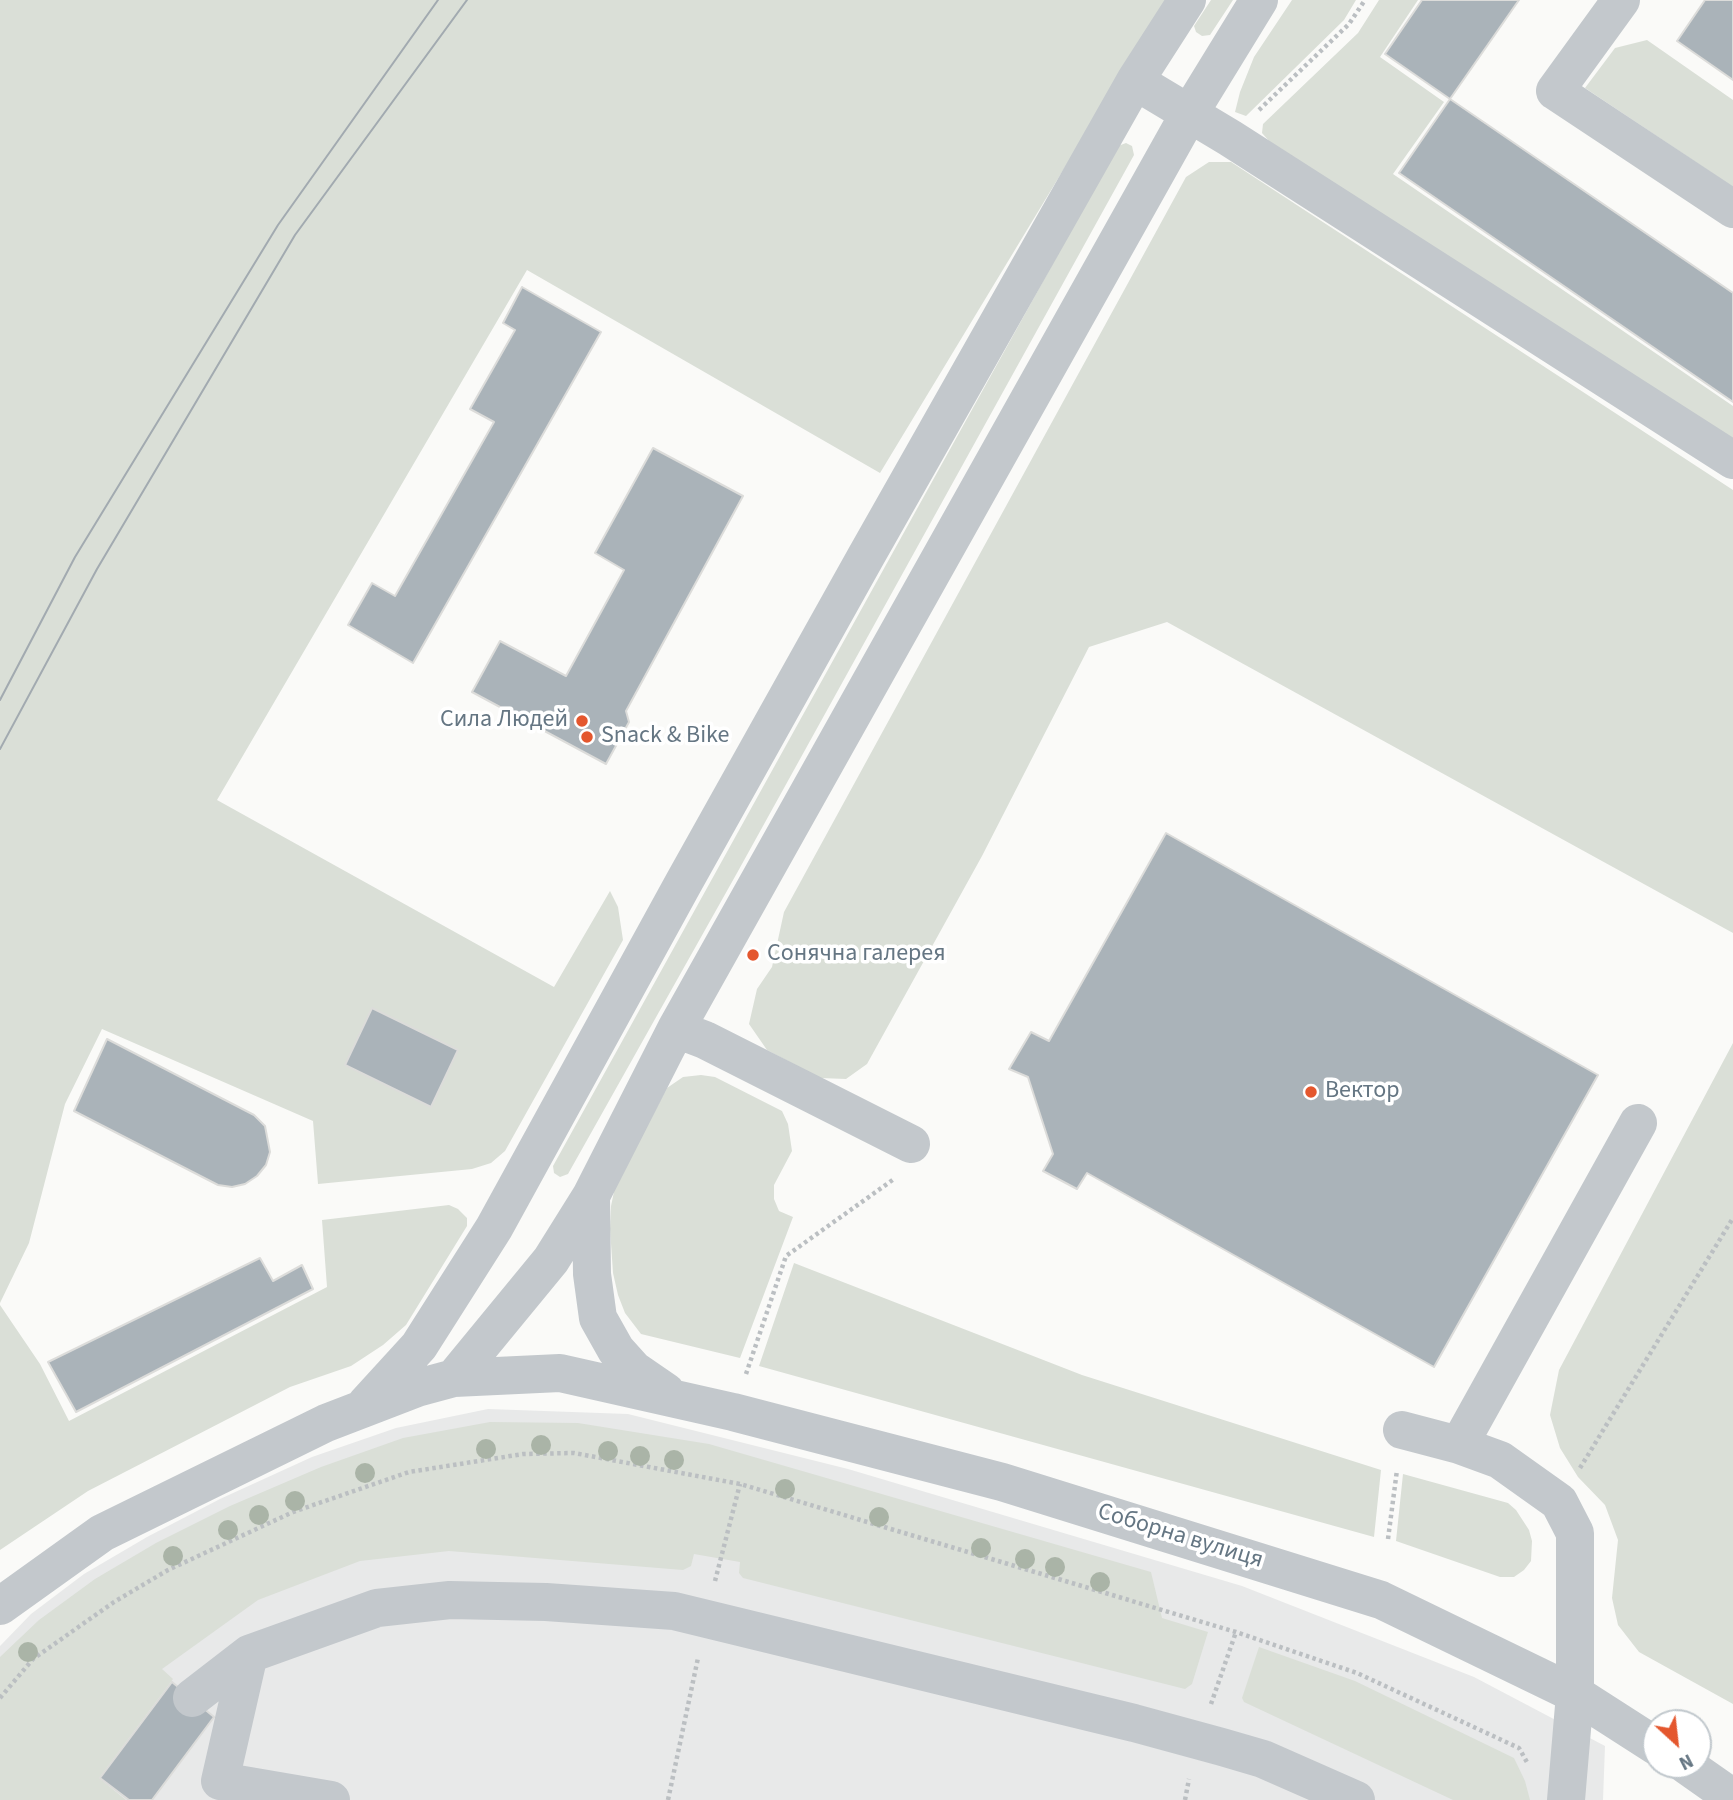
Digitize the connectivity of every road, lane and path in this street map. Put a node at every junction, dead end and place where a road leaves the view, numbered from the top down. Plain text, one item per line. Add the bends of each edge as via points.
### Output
1 (1187, 0) edge
2 (1259, 0) edge
3 (1621, 0) edge
4 (1135, 81) junction
5 (1189, 114) junction
6 (1733, 209) edge
7 (1733, 460) edge
8 (676, 1029) junction
9 (1637, 1123) dead end
10 (904, 1160) joint
11 (591, 1196) junction
12 (1733, 1219) edge
13 (454, 1378) junction
14 (677, 1400) junction
15 (362, 1409) junction
16 (733, 1412) junction
17 (1402, 1430) joint
18 (1460, 1445) junction
19 (740, 1483) junction
20 (1559, 1502) junction
21 (1388, 1539) dead end
22 (0, 1606) edge
23 (706, 1619) junction
24 (1236, 1632) junction
25 (249, 1654) junction
26 (1219, 1684) dead end
27 (1575, 1694) junction
28 (0, 1698) edge
29 (192, 1698) dead end
30 (1642, 1737) edge
31 (1530, 1766) dead end
32 (1706, 1779) edge
33 (209, 1791) edge
34 (1733, 1798) edge
35 (331, 1800) edge
36 (668, 1800) edge
37 (1356, 1800) edge
38 (1566, 1800) edge

1 - 4 street
2 - 5 street
3 - 6 street via 1555,91
4 - 5 street
4 - 15 street via 690,870 494,1228 419,1346
5 - 7 street
5 - 8 street
8 - 10 street via 714,1044
8 - 11 street
9 - 18 street
10 - 16 path via 786,1256
11 - 13 street via 551,1260
11 - 14 street via 598,1318 634,1370
12 - 20 path
13 - 14 street, Соборна вулиця via 560,1373
13 - 15 street, Соборна вулиця
14 - 16 street, Соборна вулиця
15 - 22 street, Соборна вулиця via 102,1533
16 - 27 street, Соборна вулиця via 1002,1482 1381,1600
17 - 18 street
17 - 21 path
18 - 20 street via 1500,1460
19 - 23 path
19 - 24 path
19 - 28 path via 574,1453 523,1454 410,1472 293,1512 168,1570 33,1659
20 - 27 street via 1575,1534
23 - 25 street via 639,1608 450,1600 377,1608
23 - 36 path
23 - 37 street via 1222,1747 1263,1759
24 - 26 path
24 - 31 path via 1357,1673 1519,1748
25 - 29 street
25 - 33 street
27 - 30 street, Соборна вулиця
27 - 38 street
32 - 34 street
33 - 35 street

